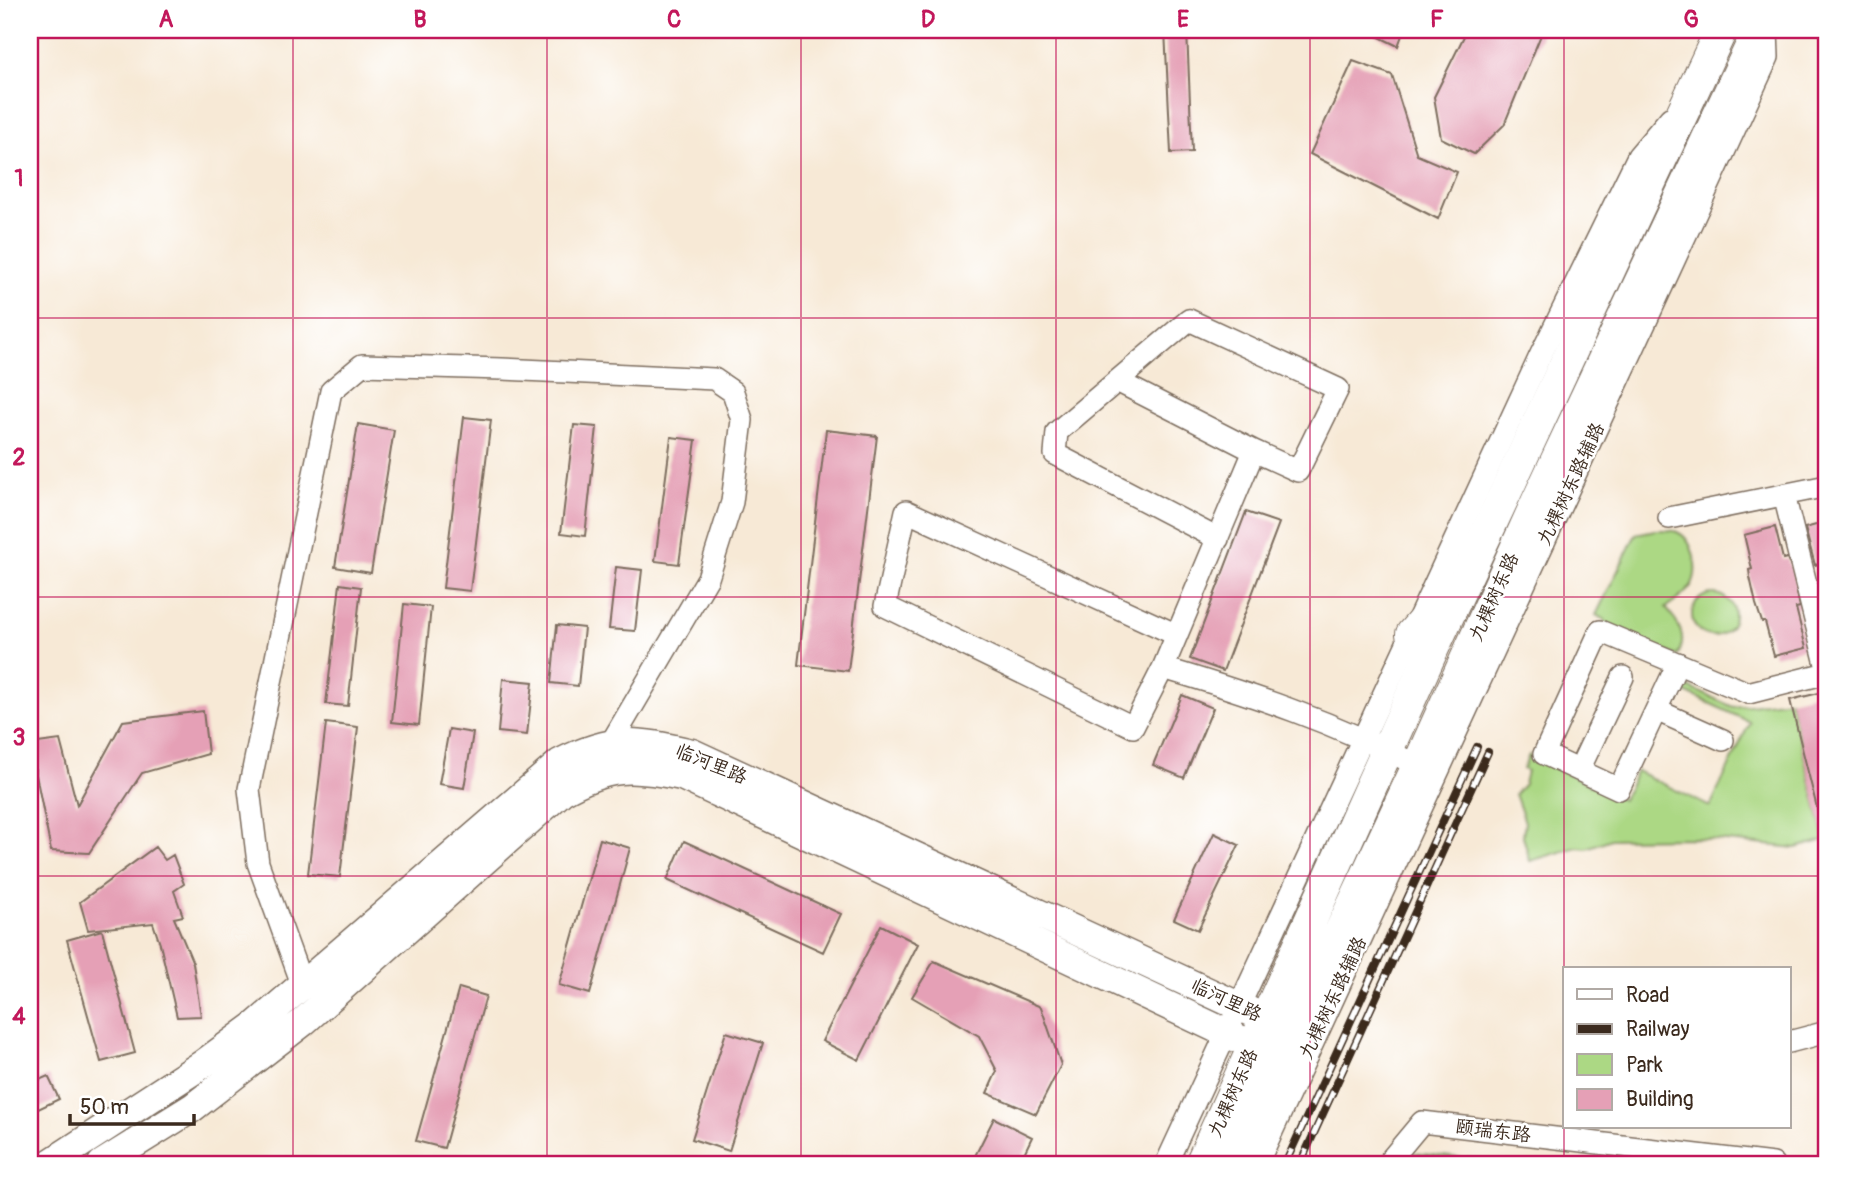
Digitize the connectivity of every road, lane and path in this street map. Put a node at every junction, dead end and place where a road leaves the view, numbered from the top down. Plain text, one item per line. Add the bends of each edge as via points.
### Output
1 (1721, 30) edge
2 (1759, 30) edge
3 (1767, 30) edge
4 (1693, 90) junction
5 (1117, 381) junction
6 (1254, 452) junction
7 (1827, 486) edge
8 (1784, 495) junction
9 (1669, 518) dead end
10 (1219, 539) junction
11 (1463, 583) junction
12 (1412, 634) junction
13 (1177, 635) junction
14 (1493, 653) junction
15 (1678, 663) junction
16 (1163, 668) junction
17 (1827, 671) edge
18 (1623, 677) dead end
19 (1457, 681) junction
20 (1656, 710) junction
21 (1723, 740) dead end
22 (611, 743) junction
23 (1376, 744) junction
24 (1418, 766) junction
25 (1579, 771) junction
26 (302, 984) junction
27 (1827, 1032) edge
28 (1260, 1033) junction
29 (1790, 1042) edge
30 (49, 1164) edge
31 (102, 1164) edge
32 (1166, 1164) edge
33 (1201, 1164) edge
34 (1232, 1164) edge
35 (1257, 1164) edge
36 (1387, 1164) edge
37 (1773, 1164) edge

1 - 4 highway, 九棵树东路
2 - 19 highway, 九棵树东路
3 - 14 street, 九棵树东路辅路 via 1768,57
4 - 11 highway, 九棵树东路
4 - 12 street via 1638,156
5 - 6 street
5 - 6 street via 1189,320 1338,389 1298,471
5 - 10 street via 1057,432 1055,454
6 - 10 street
7 - 8 street
8 - 9 street
8 - 17 street
10 - 13 street
11 - 12 highway
11 - 23 highway, 九棵树东路
12 - 23 street
13 - 16 street
13 - 16 street via 906,511 885,606 1133,727
14 - 19 highway
14 - 35 street, 九棵树东路辅路
15 - 17 street via 1748,693
15 - 20 street
15 - 25 street via 1600,631 1544,754
16 - 23 street via 1244,692
18 - 25 street
19 - 24 highway, 九棵树东路
20 - 21 street
20 - 25 street via 1619,789
22 - 26 main road, 临河里路 via 560,763
22 - 26 street via 708,578 732,502 741,420 733,392 714,379 362,365 331,391 249,789 258,863
22 - 28 main road, 临河里路 via 652,743 692,753
23 - 24 street
23 - 28 highway, 九棵树东路
24 - 28 highway, 九棵树东路
26 - 30 main road, 临河里路 via 203,1064
27 - 29 street
28 - 31 main road, 临河里路 via 682,776 648,769 611,770 562,791 303,1023 192,1108
28 - 32 street
28 - 33 highway, 九棵树东路
28 - 34 highway, 九棵树东路
36 - 37 street, 颐瑞东路 via 1422,1122

